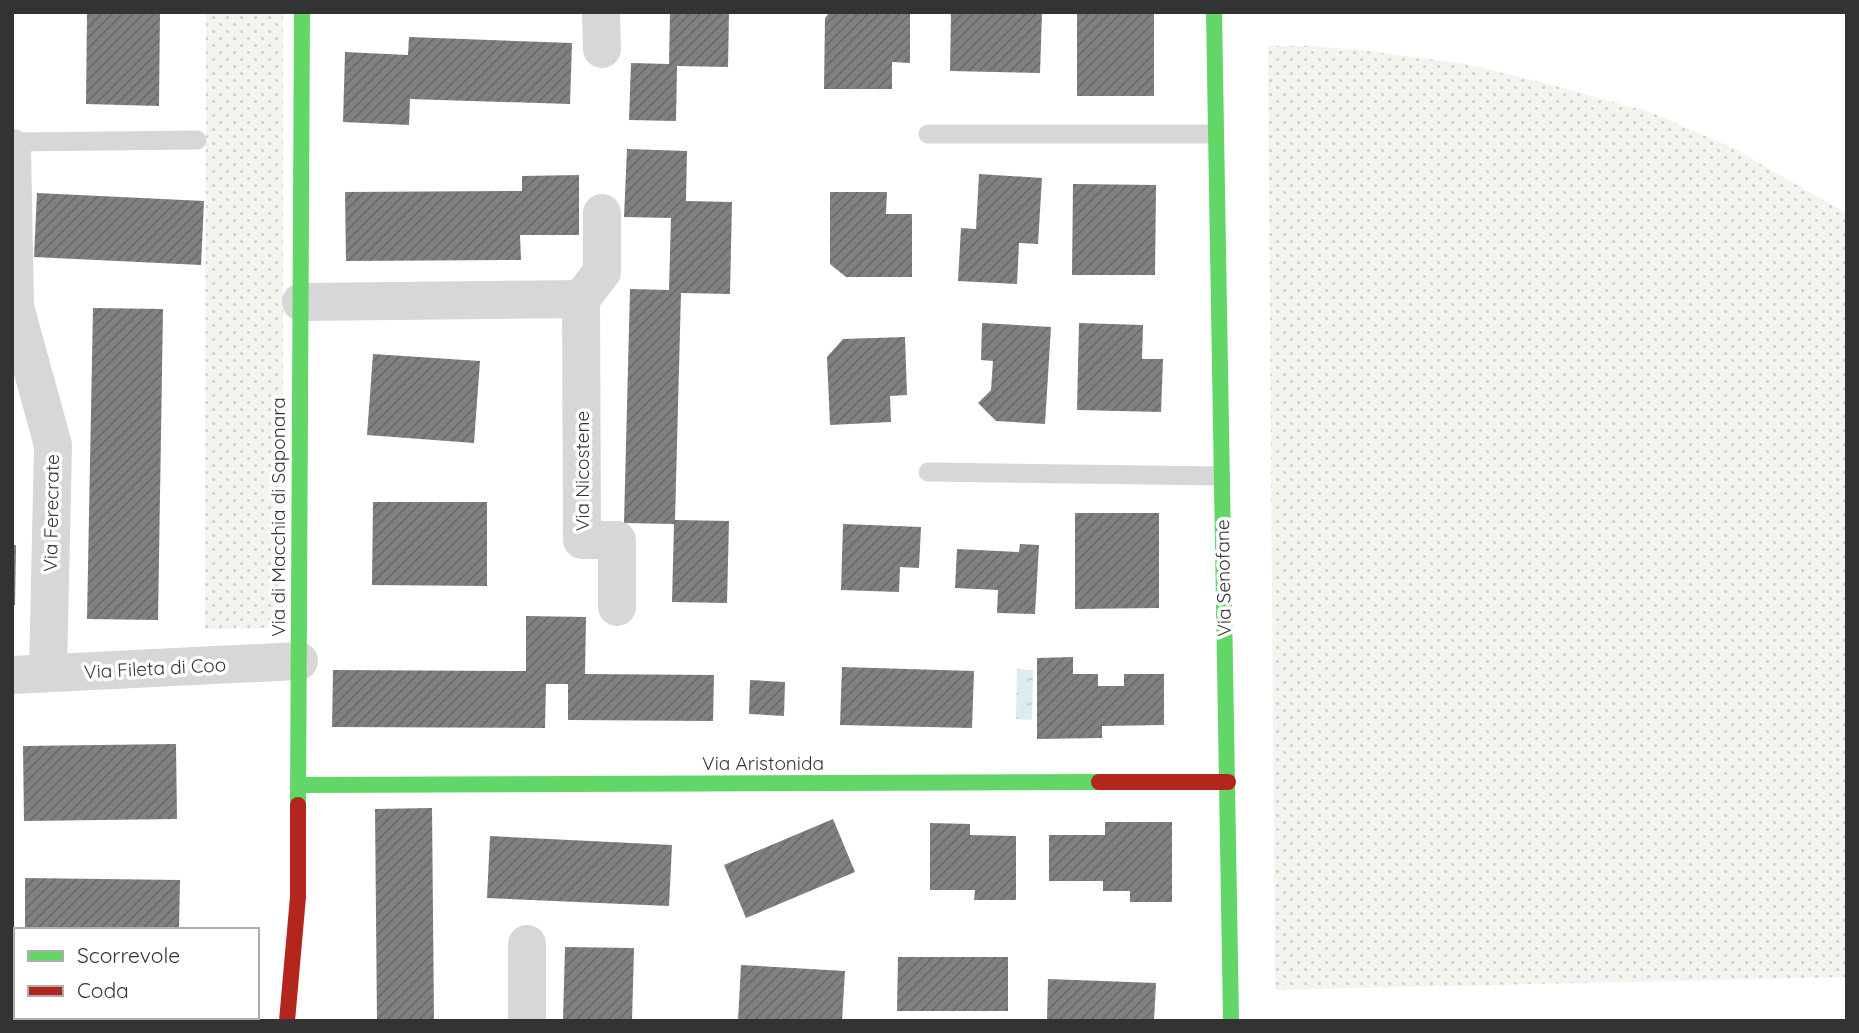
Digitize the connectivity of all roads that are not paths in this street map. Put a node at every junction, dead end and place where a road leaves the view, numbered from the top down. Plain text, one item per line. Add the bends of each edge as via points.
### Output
1 (302, 12) edge
2 (1213, 12) edge
3 (928, 134) dead end
4 (1214, 134) junction
5 (197, 140) dead end
6 (12, 142) edge
7 (12, 148) edge
8 (602, 213) dead end
9 (581, 299) junction
10 (301, 302) junction
11 (928, 472) dead end
12 (1221, 476) junction
13 (617, 607) dead end
14 (299, 661) junction
15 (30, 674) edge
16 (1228, 782) junction
17 (299, 785) junction
18 (527, 944) dead end
19 (287, 1021) edge
20 (527, 1021) edge
21 (1231, 1021) edge

1 - 10 street, Via di Macchia di Saponara
2 - 4 street, Via Senofane
3 - 4 lane
4 - 12 street, Via Senofane
5 - 6 lane
7 - 15 street, Via Ferecrate via 15,307 52,445
8 - 9 street via 602,272
9 - 10 street
9 - 13 street, Via Nicostene via 582,540 617,540
10 - 14 street, Via di Macchia di Saponara
11 - 12 lane
12 - 16 street, Via Senofane
14 - 15 street, Via Fileta di Coo
14 - 17 street, Via di Macchia di Saponara
16 - 17 street, Via Aristonida
16 - 21 street, Via Senofane
17 - 19 street, Via di Macchia di Saponara via 298,897
18 - 20 street

